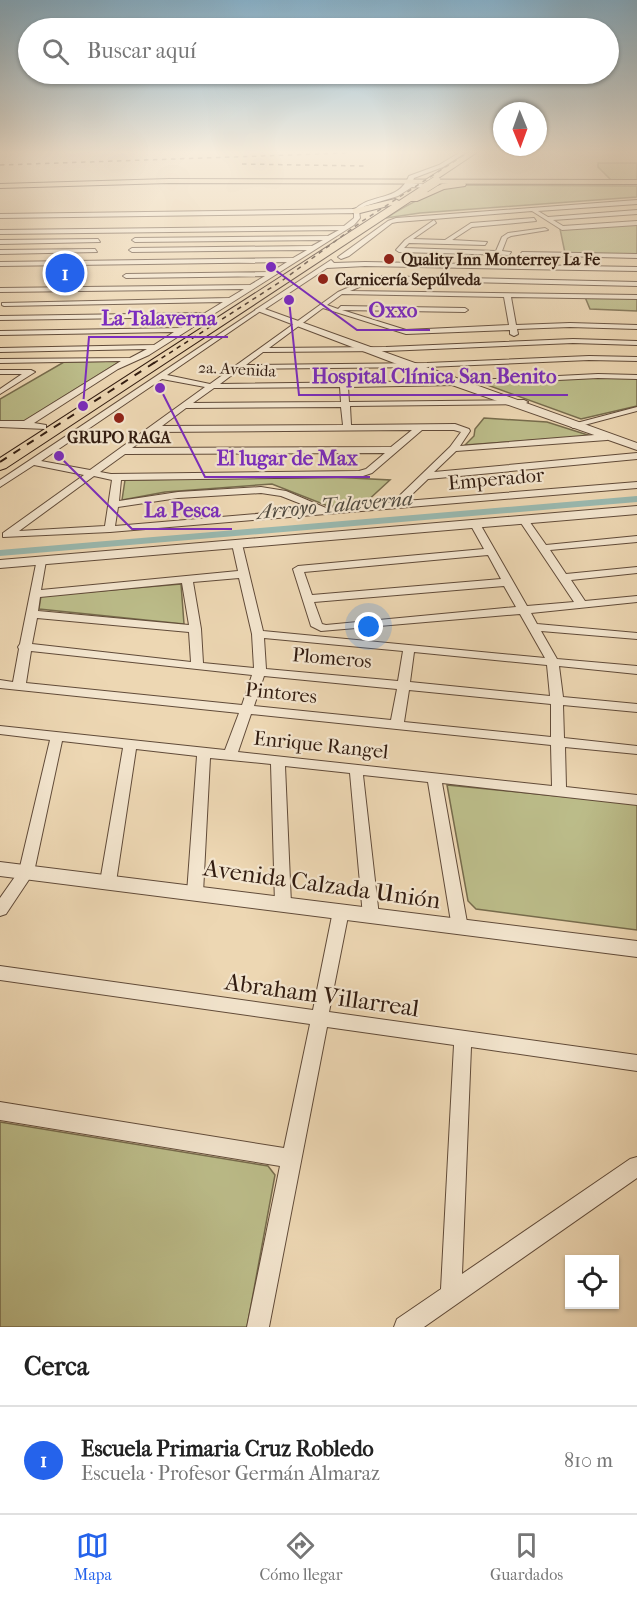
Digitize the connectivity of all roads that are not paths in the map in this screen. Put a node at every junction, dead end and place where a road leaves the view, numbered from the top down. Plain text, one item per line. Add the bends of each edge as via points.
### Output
1 (76, 215) edge
2 (361, 215) edge
3 (373, 215) edge
4 (390, 215) edge
5 (475, 215) edge
6 (541, 215) edge
7 (599, 215) edge
8 (0, 216) edge
9 (547, 219) junction
10 (534, 220) dead end
11 (434, 222) dead end
12 (637, 222) edge
13 (352, 227) junction
14 (545, 230) dead end
15 (102, 231) junction
16 (137, 231) junction
17 (0, 232) edge
18 (135, 240) junction
19 (98, 241) junction
20 (407, 241) junction
21 (0, 242) edge
22 (446, 242) junction
23 (485, 243) dead end
24 (314, 248) junction
25 (132, 250) junction
26 (95, 251) junction
27 (0, 252) edge
28 (419, 252) junction
29 (498, 253) junction
30 (340, 254) junction
31 (509, 254) dead end
32 (522, 254) dead end
33 (582, 255) junction
34 (593, 256) junction
35 (637, 256) edge
36 (92, 262) junction
37 (130, 262) junction
38 (0, 264) edge
39 (419, 265) junction
40 (324, 266) joint
41 (588, 268) junction
42 (600, 268) junction
43 (302, 269) junction
44 (637, 269) edge
45 (272, 274) junction
46 (126, 276) junction
47 (420, 278) junction
48 (462, 279) junction
49 (594, 282) junction
50 (606, 283) junction
51 (637, 284) edge
52 (250, 287) junction
53 (122, 288) junction
54 (0, 290) edge
55 (11, 290) junction
56 (340, 293) junction
57 (464, 293) junction
58 (507, 294) junction
59 (601, 296) junction
60 (613, 296) junction
61 (637, 297) edge
62 (230, 300) junction
63 (117, 302) junction
64 (2, 307) edge
65 (326, 307) junction
66 (262, 308) junction
67 (465, 310) junction
68 (206, 315) junction
69 (113, 316) junction
70 (0, 318) edge
71 (300, 322) junction
72 (513, 327) junction
73 (637, 327) edge
74 (468, 329) junction
75 (182, 330) junction
76 (0, 333) edge
77 (637, 342) edge
78 (516, 343) junction
79 (155, 347) junction
80 (366, 349) junction
81 (386, 349) junction
82 (0, 350) edge
83 (261, 350) junction
84 (135, 359) junction
85 (637, 359) edge
86 (0, 361) edge
87 (520, 361) junction
88 (427, 365) junction
89 (410, 366) junction
90 (238, 367) junction
91 (0, 372) edge
92 (160, 376) junction
93 (637, 377) edge
94 (474, 382) junction
95 (455, 383) junction
96 (211, 386) junction
97 (344, 386) junction
98 (0, 392) edge
99 (524, 402) junction
100 (510, 403) junction
101 (345, 404) junction
102 (183, 406) junction
103 (637, 409) edge
104 (577, 423) junction
105 (2, 424) edge
106 (26, 424) junction
107 (43, 427) junction
108 (420, 427) junction
109 (347, 428) junction
110 (152, 429) junction
111 (607, 436) junction
112 (635, 445) edge
113 (53, 448) junction
114 (394, 450) junction
115 (453, 450) junction
116 (121, 451) junction
117 (0, 453) edge
118 (637, 456) edge
119 (33, 462) junction
120 (0, 466) edge
121 (88, 474) junction
122 (426, 476) junction
123 (117, 477) junction
124 (0, 484) edge
125 (637, 485) edge
126 (113, 505) junction
127 (396, 505) junction
128 (637, 510) edge
129 (326, 511) junction
130 (524, 520) junction
131 (475, 524) junction
132 (110, 529) junction
133 (3, 536) edge
134 (637, 539) edge
135 (237, 544) junction
136 (543, 548) junction
137 (491, 552) junction
138 (41, 561) junction
139 (0, 564) edge
140 (637, 570) edge
141 (244, 574) junction
142 (563, 578) junction
143 (188, 580) junction
144 (509, 582) junction
145 (35, 594) junction
146 (308, 599) junction
147 (637, 599) edge
148 (582, 605) junction
149 (525, 610) junction
150 (31, 614) junction
151 (536, 627) junction
152 (195, 629) junction
153 (258, 634) junction
154 (637, 636) edge
155 (24, 647) junction
156 (409, 648) junction
157 (553, 662) junction
158 (197, 666) junction
159 (637, 670) edge
160 (260, 671) junction
161 (0, 684) edge
162 (404, 684) junction
163 (19, 685) junction
164 (557, 699) junction
165 (637, 708) edge
166 (247, 709) junction
167 (397, 726) junction
168 (0, 730) edge
169 (57, 736) junction
170 (558, 742) junction
171 (130, 744) junction
172 (637, 750) edge
173 (204, 752) junction
174 (230, 755) junction
175 (278, 760) junction
176 (356, 769) junction
177 (434, 777) junction
178 (559, 791) junction
179 (637, 800) edge
180 (0, 868) edge
181 (26, 872) junction
182 (108, 882) junction
183 (195, 893) junction
184 (283, 904) junction
185 (0, 910) edge
186 (341, 911) junction
187 (371, 916) junction
188 (460, 928) junction
189 (637, 949) edge
190 (0, 973) edge
191 (320, 1019) junction
192 (463, 1039) junction
193 (637, 1063) edge
194 (0, 1112) edge
195 (292, 1159) junction
196 (637, 1166) edge
197 (451, 1295) junction
198 (258, 1327) edge
199 (405, 1327) edge

1 - 8 street
2 - 13 highway
3 - 13 highway
4 - 30 highway
5 - 30 street via 392,222
6 - 9 street
7 - 9 street
9 - 12 street via 562,228
10 - 22 street via 471,225
11 - 20 street
13 - 16 street
13 - 30 street
13 - 107 highway
14 - 29 street via 510,234
15 - 16 street
15 - 17 street
15 - 19 street
16 - 18 street
18 - 25 street
18 - 30 street
19 - 21 street
19 - 26 street
20 - 22 street
20 - 28 street via 400,251
22 - 23 street
24 - 25 street
24 - 30 street
24 - 43 street
25 - 37 street
26 - 27 street
26 - 36 street
28 - 29 street
28 - 39 street
29 - 31 street
30 - 39 street via 365,264
30 - 40 street
30 - 43 highway
32 - 33 street
33 - 34 street
33 - 41 street
34 - 35 street
34 - 42 street
36 - 37 street
36 - 38 street
37 - 43 street
37 - 46 street
39 - 41 street
39 - 47 street
40 - 43 highway
41 - 42 street
41 - 49 street
42 - 44 street
42 - 50 street
43 - 45 street
43 - 66 street
43 - 120 highway
45 - 46 street
45 - 52 street
46 - 53 street
47 - 48 street
47 - 56 street via 370,278
48 - 49 street
48 - 57 street
49 - 50 street
49 - 59 street
50 - 51 street
50 - 60 street
52 - 53 street
52 - 62 street
53 - 55 street
53 - 63 street
54 - 55 street
55 - 64 street
56 - 57 street
56 - 65 street
57 - 58 street
57 - 67 street
58 - 59 street
58 - 72 street
59 - 60 street
60 - 61 street
62 - 63 street
62 - 68 street
63 - 64 street
63 - 69 street
65 - 67 street
65 - 71 street
65 - 74 street via 400,331
66 - 71 street
66 - 92 street
67 - 74 street
68 - 69 street
68 - 75 street
69 - 70 street
71 - 80 street
71 - 81 street
71 - 83 street
72 - 73 street
72 - 74 street
72 - 78 street
75 - 76 street
75 - 79 street
77 - 78 street
78 - 81 street
78 - 87 street
79 - 82 street
79 - 84 street
80 - 81 street
80 - 83 street
80 - 89 street
81 - 88 street
83 - 90 street
84 - 86 street
84 - 106 street via 115,367
85 - 87 street
87 - 88 street
88 - 89 street
88 - 94 street
89 - 90 street
89 - 95 street
90 - 96 street
91 - 98 street via 31,372
92 - 96 street, 2a. Avenida
92 - 113 street
93 - 94 street, 2a. Avenida
94 - 95 street, 2a. Avenida
94 - 99 street
95 - 97 street, 2a. Avenida
95 - 100 street
96 - 97 street, 2a. Avenida
96 - 102 street
97 - 101 street
99 - 100 street
99 - 104 street
100 - 101 street
100 - 104 street
101 - 102 street
101 - 109 street
102 - 110 street
103 - 104 street
104 - 111 street
104 - 112 street
105 - 106 street
106 - 107 street
107 - 117 highway
108 - 109 street
108 - 114 street
108 - 115 street via 464,429 467,433
109 - 110 street
110 - 116 street
111 - 112 street
111 - 115 street
113 - 119 street
113 - 120 highway
114 - 116 street
114 - 123 street via 364,474
115 - 122 street
116 - 121 street
118 - 122 street
119 - 121 street
119 - 124 street
121 - 123 street
121 - 133 street
122 - 127 street
123 - 126 street
125 - 127 street, Emperador
126 - 129 street via 178,495 261,490 283,493
126 - 132 street
127 - 129 street, Emperador
128 - 130 street
129 - 132 street, Emperador
130 - 131 street
130 - 136 street
131 - 135 street
131 - 137 street
132 - 133 street, Emperador
134 - 136 street
135 - 138 street
135 - 141 street
136 - 142 street
137 - 144 street
137 - 146 street via 298,569
138 - 139 street
138 - 145 street
140 - 142 street
141 - 143 street
141 - 153 street
142 - 148 street
143 - 145 street
143 - 152 street
144 - 146 street
144 - 149 street
145 - 150 street
146 - 149 street via 321,628
147 - 148 street
148 - 149 street
149 - 151 street
150 - 152 street
150 - 155 street
151 - 154 street
151 - 157 street
152 - 158 street
153 - 156 street
153 - 160 street
155 - 158 street, Plomeros
155 - 163 street
156 - 157 street
156 - 162 street
157 - 159 street
157 - 164 street
158 - 160 street, Plomeros
160 - 162 street, Plomeros
160 - 166 street
161 - 163 street, Pintores
162 - 164 street, Plomeros
162 - 167 street
163 - 166 street, Pintores
164 - 165 street, Plomeros
164 - 170 street
166 - 167 street, Pintores
166 - 174 street
167 - 170 street, Pintores
168 - 169 street, Enrique Rangel
169 - 171 street, Enrique Rangel
169 - 181 street
170 - 172 street, Pintores
170 - 178 street
171 - 173 street, Enrique Rangel
171 - 182 street
173 - 174 street, Enrique Rangel
173 - 183 street
174 - 175 street, Enrique Rangel
175 - 176 street, Enrique Rangel
175 - 184 street
176 - 177 street, Enrique Rangel
176 - 187 street
177 - 178 street, Enrique Rangel
177 - 188 street
178 - 179 street, Enrique Rangel
180 - 181 street, Avenida Calzada Unión
181 - 182 street, Avenida Calzada Unión
181 - 185 street
182 - 183 street, Avenida Calzada Unión
183 - 184 street, Avenida Calzada Unión
184 - 186 street, Avenida Calzada Unión
186 - 187 street, Avenida Calzada Unión
186 - 191 street
187 - 188 street, Avenida Calzada Unión
188 - 189 street, Avenida Calzada Unión
190 - 191 street, Abraham Villarreal
191 - 192 street, Abraham Villarreal
191 - 195 street
192 - 193 street, Abraham Villarreal
192 - 197 street
194 - 195 street
195 - 198 street
196 - 197 street
197 - 199 street

